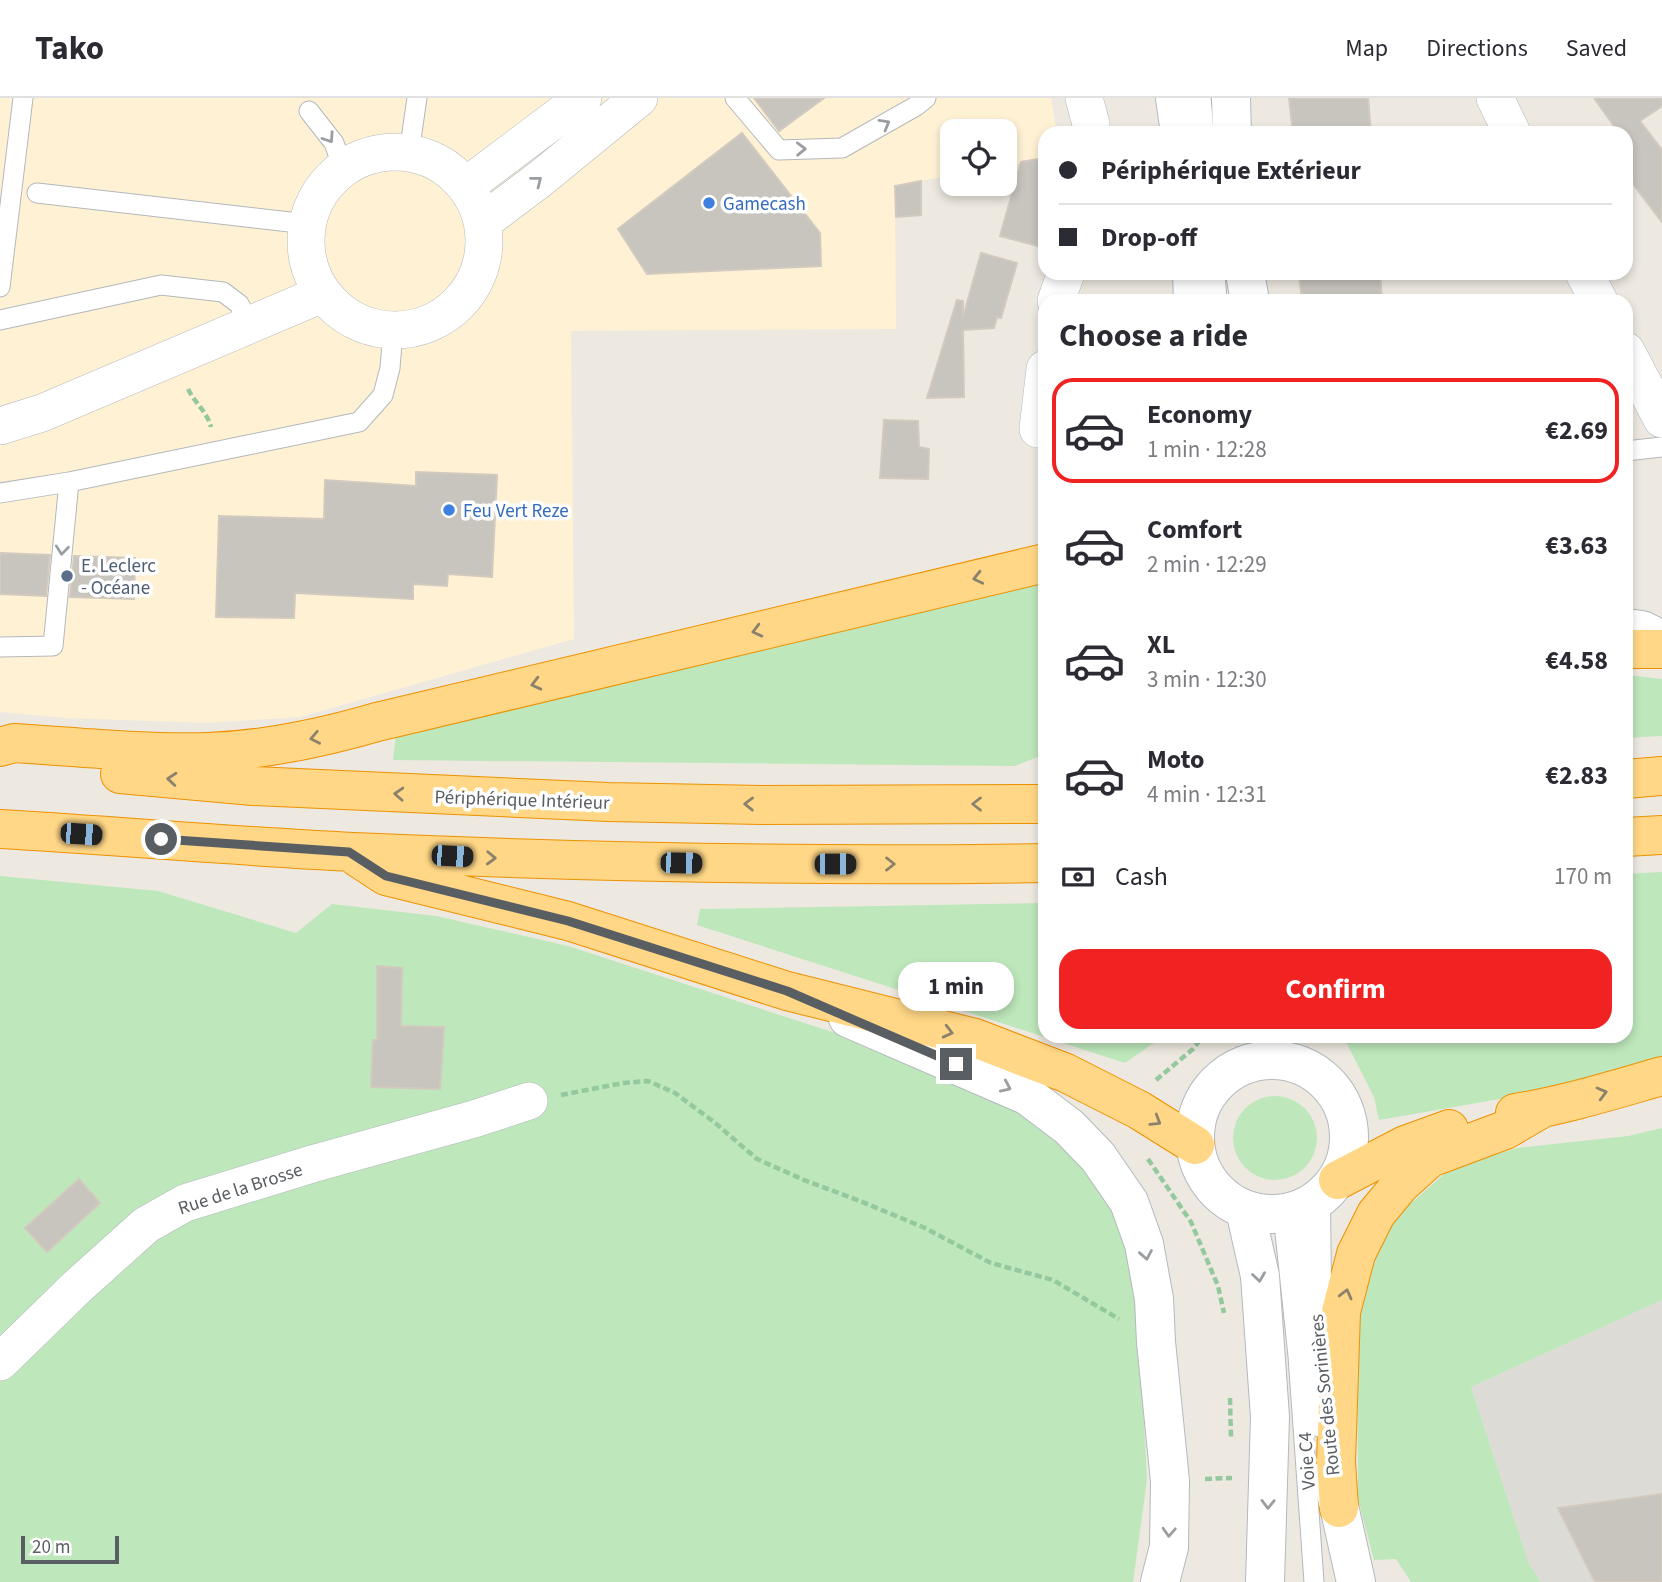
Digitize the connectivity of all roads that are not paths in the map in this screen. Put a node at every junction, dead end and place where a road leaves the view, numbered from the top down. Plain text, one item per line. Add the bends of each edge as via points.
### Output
1 (23, 98) edge
2 (416, 98) edge
3 (583, 98) edge
4 (639, 98) edge
5 (736, 98) edge
6 (926, 98) edge
7 (1084, 98) edge
8 (1175, 98) edge
9 (1201, 98) edge
10 (1231, 98) edge
11 (1495, 98) edge
12 (309, 111) dead end
13 (1091, 126) edge
14 (1179, 126) edge
15 (1204, 126) edge
16 (1232, 126) edge
17 (1509, 126) edge
18 (408, 153) junction
19 (343, 168) junction
20 (466, 186) junction
21 (37, 193) dead end
22 (483, 222) junction
23 (307, 224) junction
24 (0, 287) edge
25 (322, 294) junction
26 (0, 320) edge
27 (250, 325) junction
28 (393, 331) junction
29 (1633, 364) edge
30 (1662, 419) edge
31 (0, 426) edge
32 (1662, 447) edge
33 (1633, 450) edge
34 (69, 482) junction
35 (0, 493) edge
36 (1038, 565) edge
37 (1633, 629) edge
38 (1662, 640) edge
39 (0, 647) edge
40 (1633, 649) edge
41 (1662, 649) edge
42 (0, 747) edge
43 (0, 763) edge
44 (1662, 776) edge
45 (1633, 778) edge
46 (1038, 804) edge
47 (0, 829) edge
48 (1662, 835) edge
49 (1633, 837) edge
50 (349, 852) junction
51 (1038, 863) edge
52 (787, 991) junction
53 (1231, 1043) edge
54 (1301, 1052) edge
55 (1662, 1076) edge
56 (1221, 1079) junction
57 (529, 1101) road end
58 (1541, 1109) junction
59 (1195, 1145) junction
60 (1311, 1200) junction
61 (1245, 1210) junction
62 (0, 1362) edge
63 (1339, 1508) junction
64 (1160, 1582) edge
65 (1265, 1582) edge
66 (1314, 1582) edge
67 (1356, 1582) edge

1 - 24 lane
2 - 18 lane
3 - 20 street
22 -> 4 street
5 -> 6 lane via 779,150 842,148
7 - 13 street
8 - 14 main road
9 - 15 lane
10 - 16 main road
11 - 17 street
12 -> 19 lane via 334,143
18 - 19 street via 386,152
18 - 20 street via 450,170
19 - 23 street via 314,202
20 - 22 street
21 - 23 lane
22 - 28 street via 485,251 480,270 461,303 418,328
23 - 25 street via 305,248
25 - 27 street
25 - 28 street via 341,313 366,326
26 - 27 lane via 162,285 223,292 239,304
27 - 31 street via 42,413
28 - 34 lane via 383,395 359,422
29 - 30 street
32 - 33 lane
34 - 35 lane
34 -> 39 lane via 53,646
36 -> 42 highway via 266,747 210,752 14,743
37 - 38 main road
40 - 41 highway
46 -> 43 highway, Périphérique Intérieur via 539,800 253,786
44 - 45 highway
47 - 50 highway
48 - 49 highway
50 -> 51 highway via 655,863
50 - 52 highway via 386,876 568,921
52 -> 59 highway via 975,1038 1066,1073
52 -> 64 main road via 1028,1096 1069,1127 1098,1157 1129,1202 1144,1244 1154,1299 1170,1490 1169,1547
53 - 56 main road
54 - 56 main road via 1292,1062 1259,1061
54 - 60 main road via 1339,1097 1351,1139 1347,1160
58 -> 55 highway
56 - 59 main road via 1201,1104
57 - 62 street, Rue de la Brosse via 185,1203 146,1225
58 - 60 highway via 1439,1131 1405,1145
63 -> 58 highway via 1336,1449 1341,1312 1356,1254 1376,1214 1430,1158 1505,1130
59 - 61 main road via 1211,1185
60 - 61 main road via 1265,1214
60 - 63 main road, Route des Sorinières via 1312,1283 1328,1453
60 - 66 lane, Voie C4 via 1298,1356
61 -> 65 main road via 1260,1276 1270,1417
63 - 67 main road, Route des Sorinières

